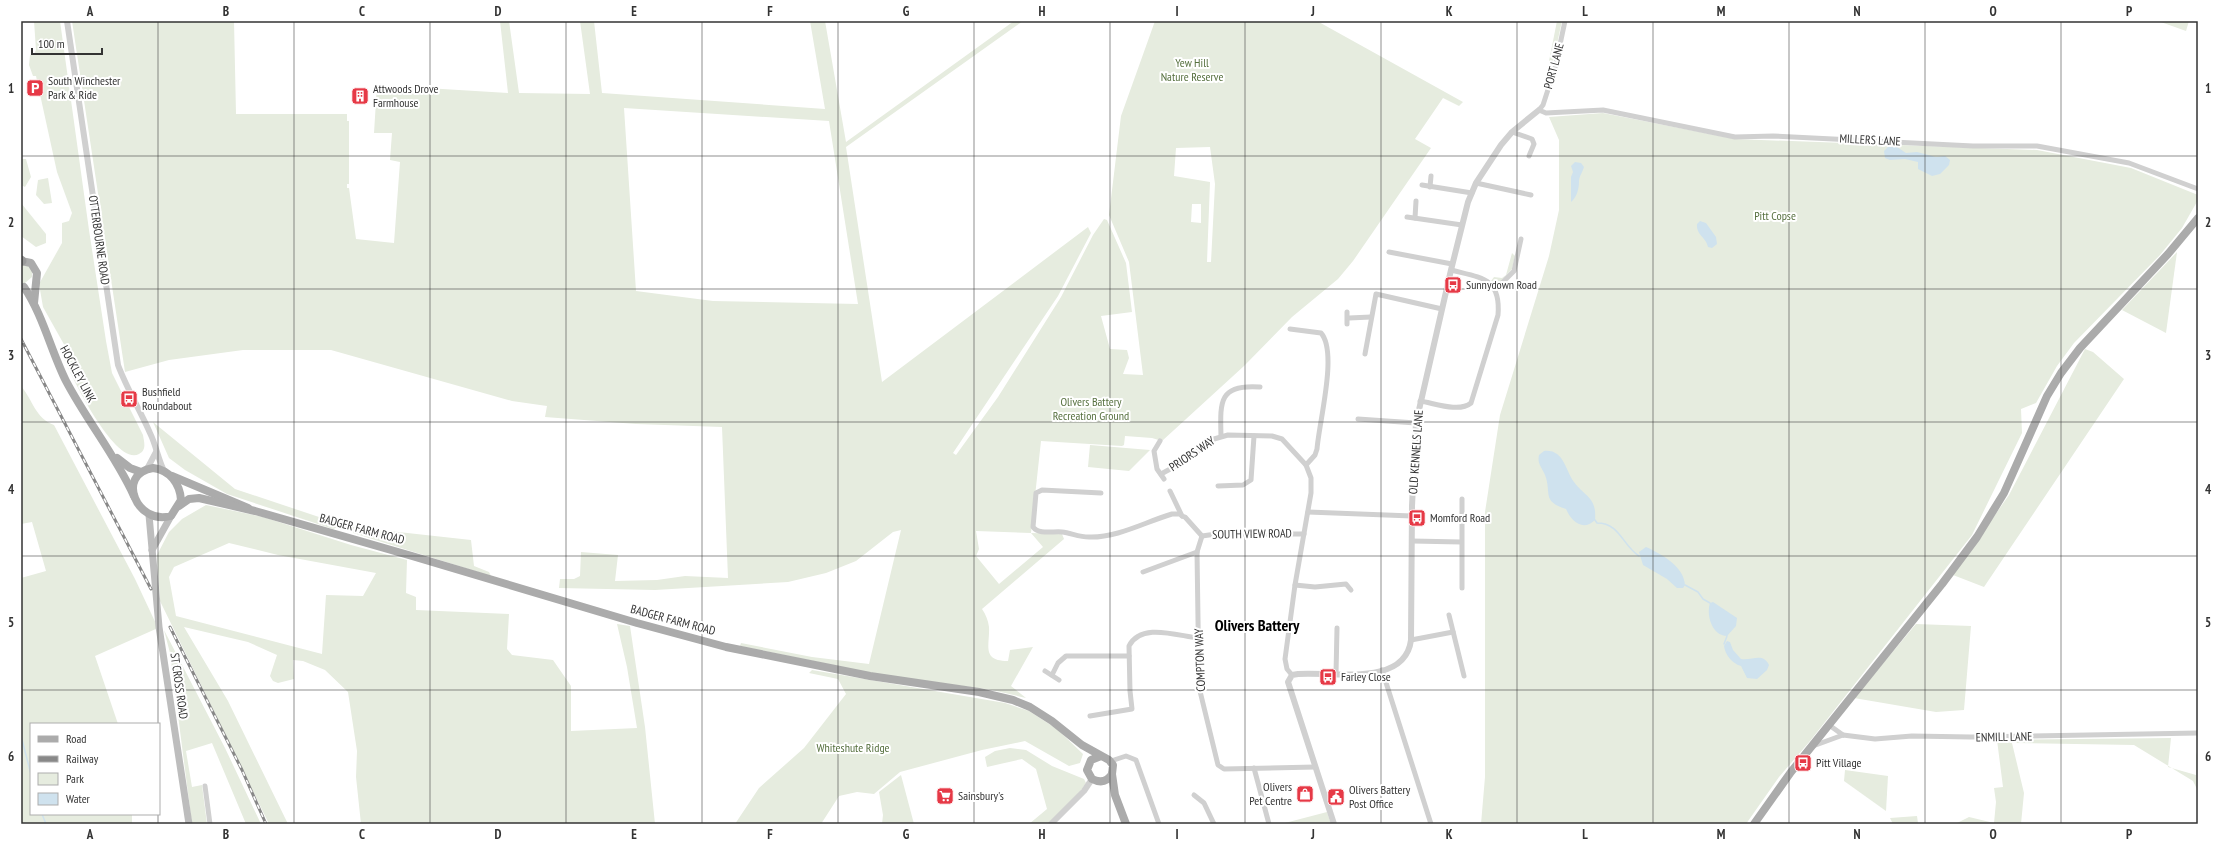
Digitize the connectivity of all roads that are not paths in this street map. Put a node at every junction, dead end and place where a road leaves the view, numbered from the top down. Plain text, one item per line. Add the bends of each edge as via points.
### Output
1 (67, 21) edge
2 (1565, 21) edge
3 (1539, 110) junction
4 (1512, 132) junction
5 (1529, 156) dead end
6 (1431, 176) dead end
7 (1476, 183) junction
8 (1422, 185) dead end
9 (1430, 186) junction
10 (2198, 189) edge
11 (1472, 193) junction
12 (1531, 195) dead end
13 (1416, 201) dead end
14 (1407, 217) dead end
15 (1415, 218) junction
16 (2198, 218) edge
17 (1462, 225) junction
18 (1521, 239) dead end
19 (1389, 252) dead end
20 (21, 260) edge
21 (1452, 267) junction
22 (36, 280) junction
23 (22, 287) edge
24 (1496, 289) junction
25 (34, 304) junction
26 (1442, 308) junction
27 (1371, 316) junction
28 (1347, 324) dead end
29 (1290, 329) dead end
30 (1365, 354) dead end
31 (1260, 387) dead end
32 (1420, 401) junction
33 (1358, 419) dead end
34 (1416, 423) junction
35 (1221, 436) junction
36 (1254, 436) junction
37 (1160, 441) dead end
38 (110, 451) junction
39 (156, 452) junction
40 (1306, 465) junction
41 (144, 471) junction
42 (166, 473) junction
43 (1218, 486) dead end
44 (1170, 491) dead end
45 (1101, 493) dead end
46 (134, 496) junction
47 (1462, 499) dead end
48 (179, 506) junction
49 (254, 511) junction
50 (1308, 512) junction
51 (148, 515) junction
52 (171, 516) junction
53 (1182, 516) junction
54 (1412, 516) junction
55 (1304, 534) junction
56 (1202, 536) junction
57 (1412, 541) junction
58 (1461, 542) junction
59 (152, 550) junction
60 (1197, 552) junction
61 (1143, 572) dead end
62 (1350, 578) dead end
63 (1346, 584) junction
64 (1295, 585) junction
65 (1462, 588) dead end
66 (1351, 590) dead end
67 (1449, 615) dead end
68 (1337, 628) dead end
69 (1453, 632) junction
70 (1198, 638) junction
71 (1411, 640) junction
72 (1129, 656) junction
73 (1382, 670) junction
74 (1045, 671) dead end
75 (1336, 674) junction
76 (1052, 675) junction
77 (1292, 675) junction
78 (1464, 676) dead end
79 (1059, 680) dead end
80 (1090, 716) dead end
81 (1829, 725) junction
82 (2198, 733) edge
83 (1843, 736) junction
84 (1082, 745) junction
85 (1812, 746) junction
86 (1101, 756) junction
87 (1111, 761) junction
88 (1088, 766) junction
89 (1315, 767) junction
90 (1254, 768) junction
91 (1112, 774) junction
92 (1092, 779) junction
93 (1105, 781) junction
94 (205, 786) dead end
95 (1115, 795) junction
96 (1194, 795) dead end
97 (189, 824) edge
98 (210, 824) edge
99 (1051, 824) edge
100 (1126, 824) edge
101 (1159, 824) edge
102 (1214, 824) edge
103 (1269, 824) edge
104 (1334, 824) edge
105 (1430, 824) edge
106 (1754, 824) edge

1 - 39 street, OTTERBOURNE ROAD via 118,365 125,385 150,433
2 - 3 street, PORT LANE via 1555,68
3 - 4 street, OLD KENNELS LANE
3 - 10 street, MILLERS LANE via 1559,114 1603,110 1735,137 1773,136 1973,146 2038,146 2129,163
4 - 5 street via 1532,140 1534,144
4 - 7 street, OLD KENNELS LANE
6 - 9 street
7 - 11 street, OLD KENNELS LANE
7 - 12 street
8 - 9 street
9 - 11 street
11 - 17 street, OLD KENNELS LANE
13 - 15 street
14 - 15 street
15 - 17 street
16 - 81 main road via 2080,348 2061,373 2047,396 2004,493 1977,536 1942,584
17 - 21 street, OLD KENNELS LANE
18 - 24 street via 1514,271
19 - 21 street
20 - 22 main road via 34,265
21 - 24 street via 1485,281
21 - 26 street, OLD KENNELS LANE
22 - 23 main road via 31,285
22 - 25 main road, HOCKLEY LINK
23 - 25 main road, HOCKLEY LINK
24 - 32 street via 1499,300 1498,315 1472,403 1457,407
25 - 38 main road, HOCKLEY LINK via 67,382
26 - 27 street via 1376,294
26 - 32 street, OLD KENNELS LANE
27 - 28 street via 1348,315
27 - 30 street
29 - 40 street via 1321,333 1329,353 1317,449
31 - 35 street via 1238,387 1227,393 1222,403
32 - 34 street, OLD KENNELS LANE
33 - 34 street
34 - 54 street, OLD KENNELS LANE
35 - 36 street, PRIORS WAY
35 - 37 street, PRIORS WAY via 1163,477 1156,465 1154,451
36 - 40 street, PRIORS WAY via 1282,439
36 - 43 street via 1251,480 1243,485
38 - 41 main road, HOCKLEY LINK via 123,464
38 - 46 main road, HOCKLEY LINK
39 - 41 street
39 - 42 street, OTTERBOURNE ROAD
40 - 50 street via 1312,484
41 - 42 main road via 158,469
41 - 46 main road via 134,482
42 - 48 main road via 180,490
42 - 49 main road, BADGER FARM ROAD
44 - 53 street
45 - 53 street via 1042,490 1036,492 1033,528 1040,532 1103,536 1172,514
46 - 51 main road
47 - 58 street
48 - 49 main road, BADGER FARM ROAD via 199,498
48 - 52 main road
49 - 84 main road, BADGER FARM ROAD via 726,647 870,676 979,692 1013,700 1043,715
50 - 54 street
50 - 55 street
51 - 52 main road via 161,518
51 - 59 main road, ST CROSS ROAD
52 - 59 main road
53 - 56 street via 1185,516
54 - 57 street, OLD KENNELS LANE
55 - 56 street, SOUTH VIEW ROAD
55 - 64 street
56 - 60 street, COMPTON WAY
57 - 58 street
57 - 71 street, OLD KENNELS LANE
58 - 65 street
59 - 97 main road, ST CROSS ROAD via 159,628
60 - 61 street
60 - 70 street, COMPTON WAY
62 - 63 street
63 - 64 street
63 - 66 street
64 - 77 street via 1285,660
67 - 69 street
68 - 75 street
69 - 71 street
69 - 78 street
70 - 72 street via 1172,633 1139,635 1129,646
70 - 90 street, COMPTON WAY via 1199,687 1218,765 1224,769
71 - 73 street, OLD KENNELS LANE via 1408,653 1402,661
72 - 76 street via 1066,656
72 - 80 street via 1132,709
73 - 75 street, OLD KENNELS LANE via 1366,674
73 - 105 street
74 - 76 street
75 - 77 street, OLD KENNELS LANE
76 - 79 street
77 - 89 street via 1288,682 1289,687
81 - 83 street
81 - 85 main road
82 - 83 street, ENMILL LANE via 1912,736 1875,739
83 - 85 street, ENMILL LANE
84 - 86 main road, BADGER FARM ROAD
84 - 88 main road
85 - 106 main road
86 - 87 main road
86 - 88 main road via 1091,760
87 - 91 main road
87 - 101 street via 1126,756 1136,760
88 - 92 main road
89 - 90 street, COMPTON WAY
89 - 104 street
90 - 103 street
91 - 93 main road
91 - 95 main road
92 - 93 main road
92 - 99 street via 1084,792
93 - 95 main road
94 - 98 street
95 - 100 main road
96 - 102 street via 1204,803

